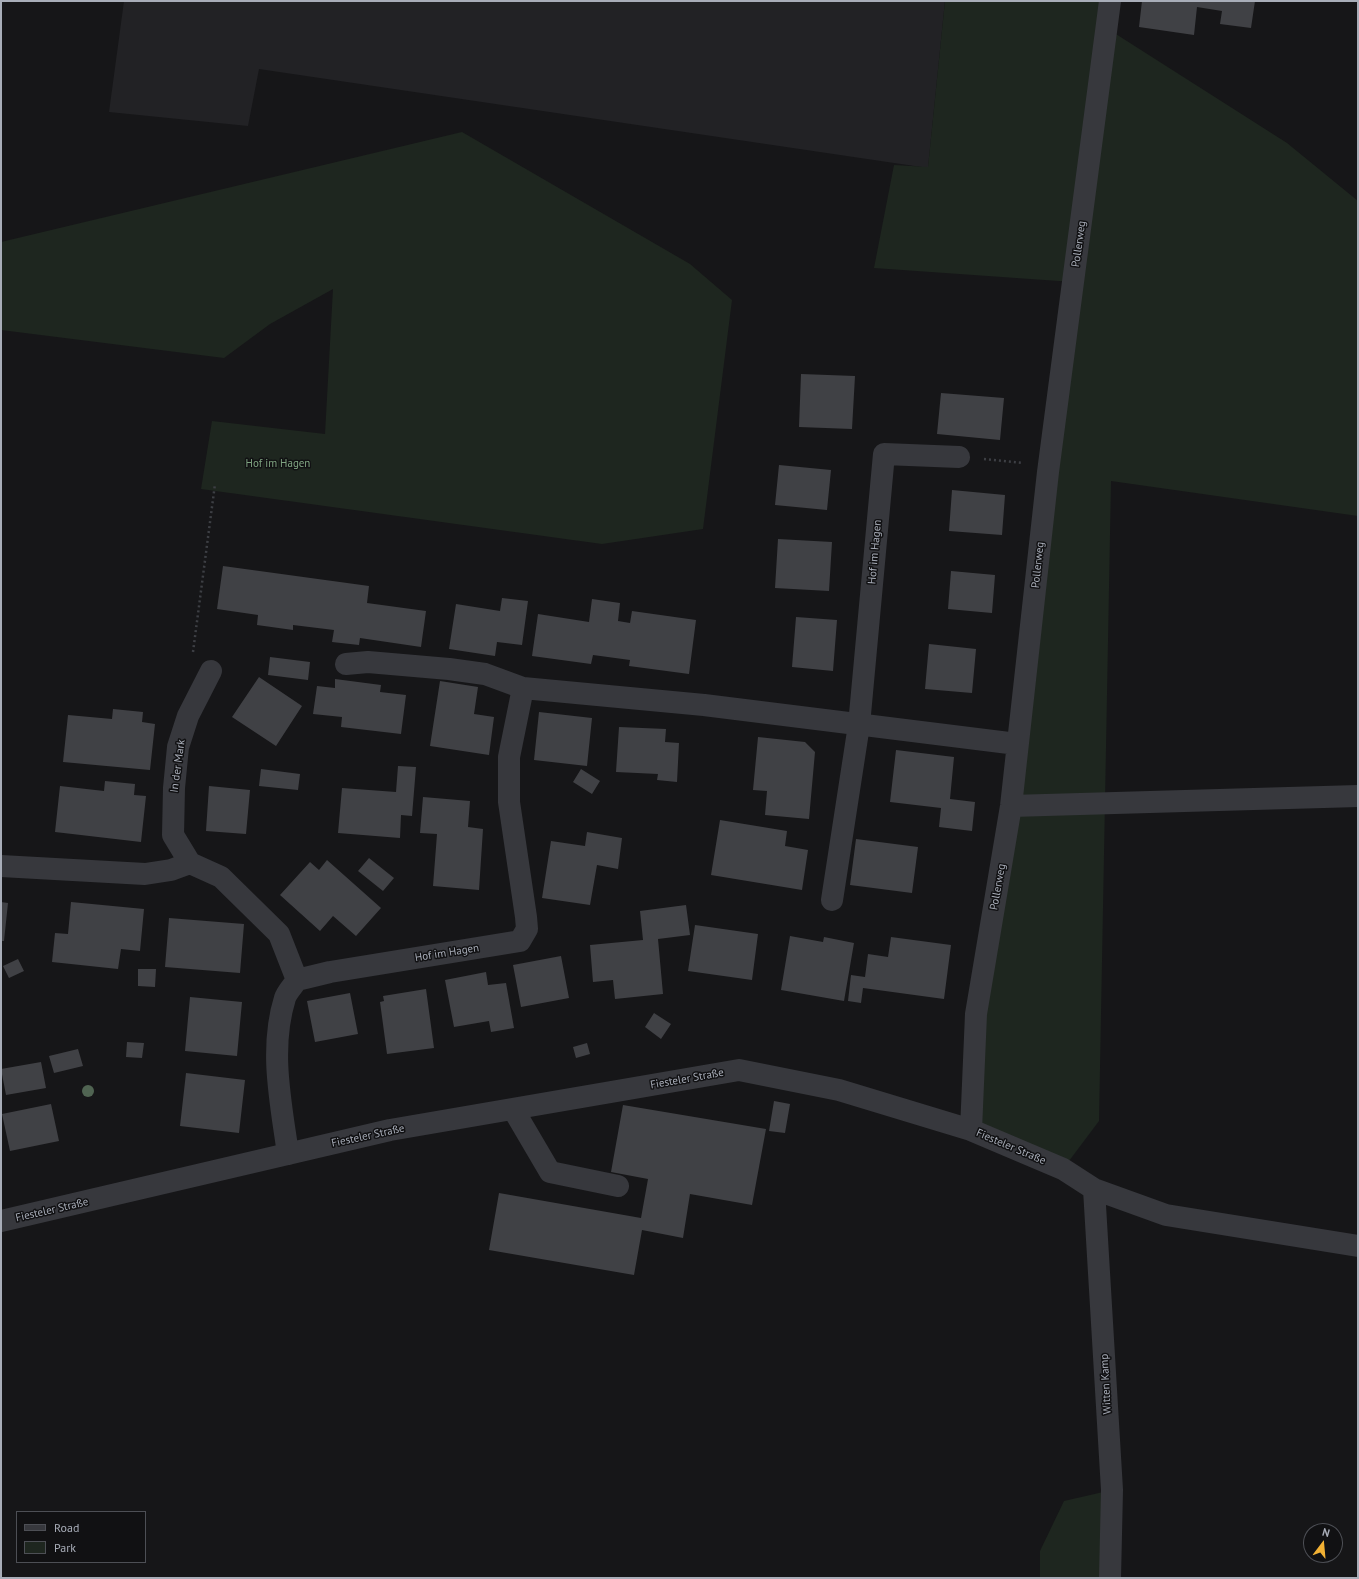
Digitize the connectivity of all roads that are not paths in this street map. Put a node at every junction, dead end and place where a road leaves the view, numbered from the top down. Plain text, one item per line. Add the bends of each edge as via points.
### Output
1 (1110, 1) edge
2 (959, 457) road end
3 (346, 664) dead end
4 (211, 671) dead end
5 (523, 688) junction
6 (859, 725) junction
7 (1017, 744) junction
8 (1358, 796) edge
9 (1011, 806) junction
10 (190, 864) junction
11 (1, 866) edge
12 (832, 900) dead end
13 (297, 980) junction
14 (513, 1109) junction
15 (971, 1130) junction
16 (288, 1154) junction
17 (618, 1186) dead end
18 (1094, 1189) junction
19 (1, 1221) edge
20 (1358, 1246) edge
21 (1110, 1578) edge

1 - 7 street, Pollerweg via 1049,465
2 - 6 street, Hof im Hagen via 884,454
3 - 5 street via 368,662 485,674
4 - 10 street, In der Mark via 188,716 178,747 174,781 173,835
5 - 6 street via 704,705
5 - 13 street, Hof im Hagen via 509,757 509,802 527,929 520,941 330,972
6 - 7 street
6 - 12 street, Hof im Hagen
7 - 9 street, Pollerweg
8 - 9 street
9 - 15 street, Pollerweg via 976,1014
10 - 11 street via 145,874
10 - 13 street via 221,877 279,934
13 - 16 street via 285,997 277,1042 278,1081
14 - 15 street, Fiesteler Straße via 738,1070 839,1090
14 - 16 street, Fiesteler Straße via 390,1130
14 - 17 street via 550,1172
15 - 18 street, Fiesteler Straße via 1063,1169
16 - 19 street, Fiesteler Straße
18 - 20 street, Fiesteler Straße via 1166,1215
18 - 21 street, Witten Kamp via 1112,1490

